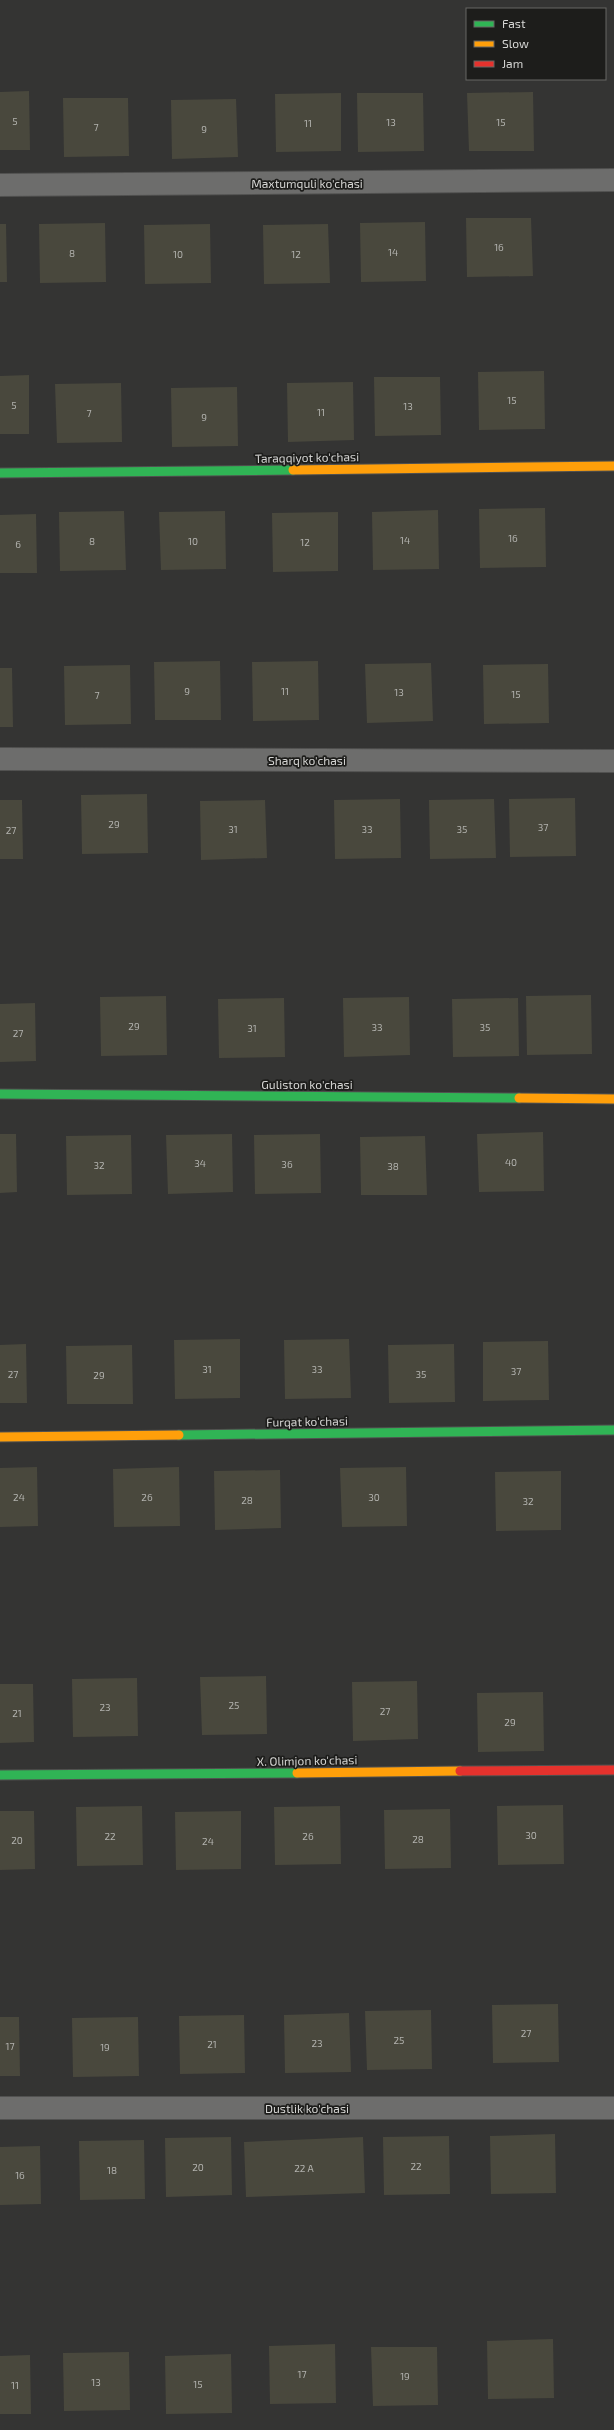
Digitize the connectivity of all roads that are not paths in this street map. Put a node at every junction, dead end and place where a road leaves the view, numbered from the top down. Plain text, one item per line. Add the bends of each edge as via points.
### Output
1 (614, 180) edge
2 (0, 185) edge
3 (614, 466) edge
4 (0, 473) edge
5 (0, 759) edge
6 (614, 761) edge
7 (0, 1094) edge
8 (614, 1099) edge
9 (614, 1430) edge
10 (0, 1437) edge
11 (614, 1770) edge
12 (0, 1775) edge
13 (0, 2108) edge
14 (614, 2108) edge

1 - 2 street, Maxtumquli ko'chasi
3 - 4 street, Taraqqiyot ko'chasi
5 - 6 street, Sharq ko'chasi
7 - 8 street, Guliston ko'chasi
9 - 10 street, Furqat ko'chasi
11 - 12 street, X. Olimjon ko'chasi
13 - 14 street, Dustlik ko'chasi

